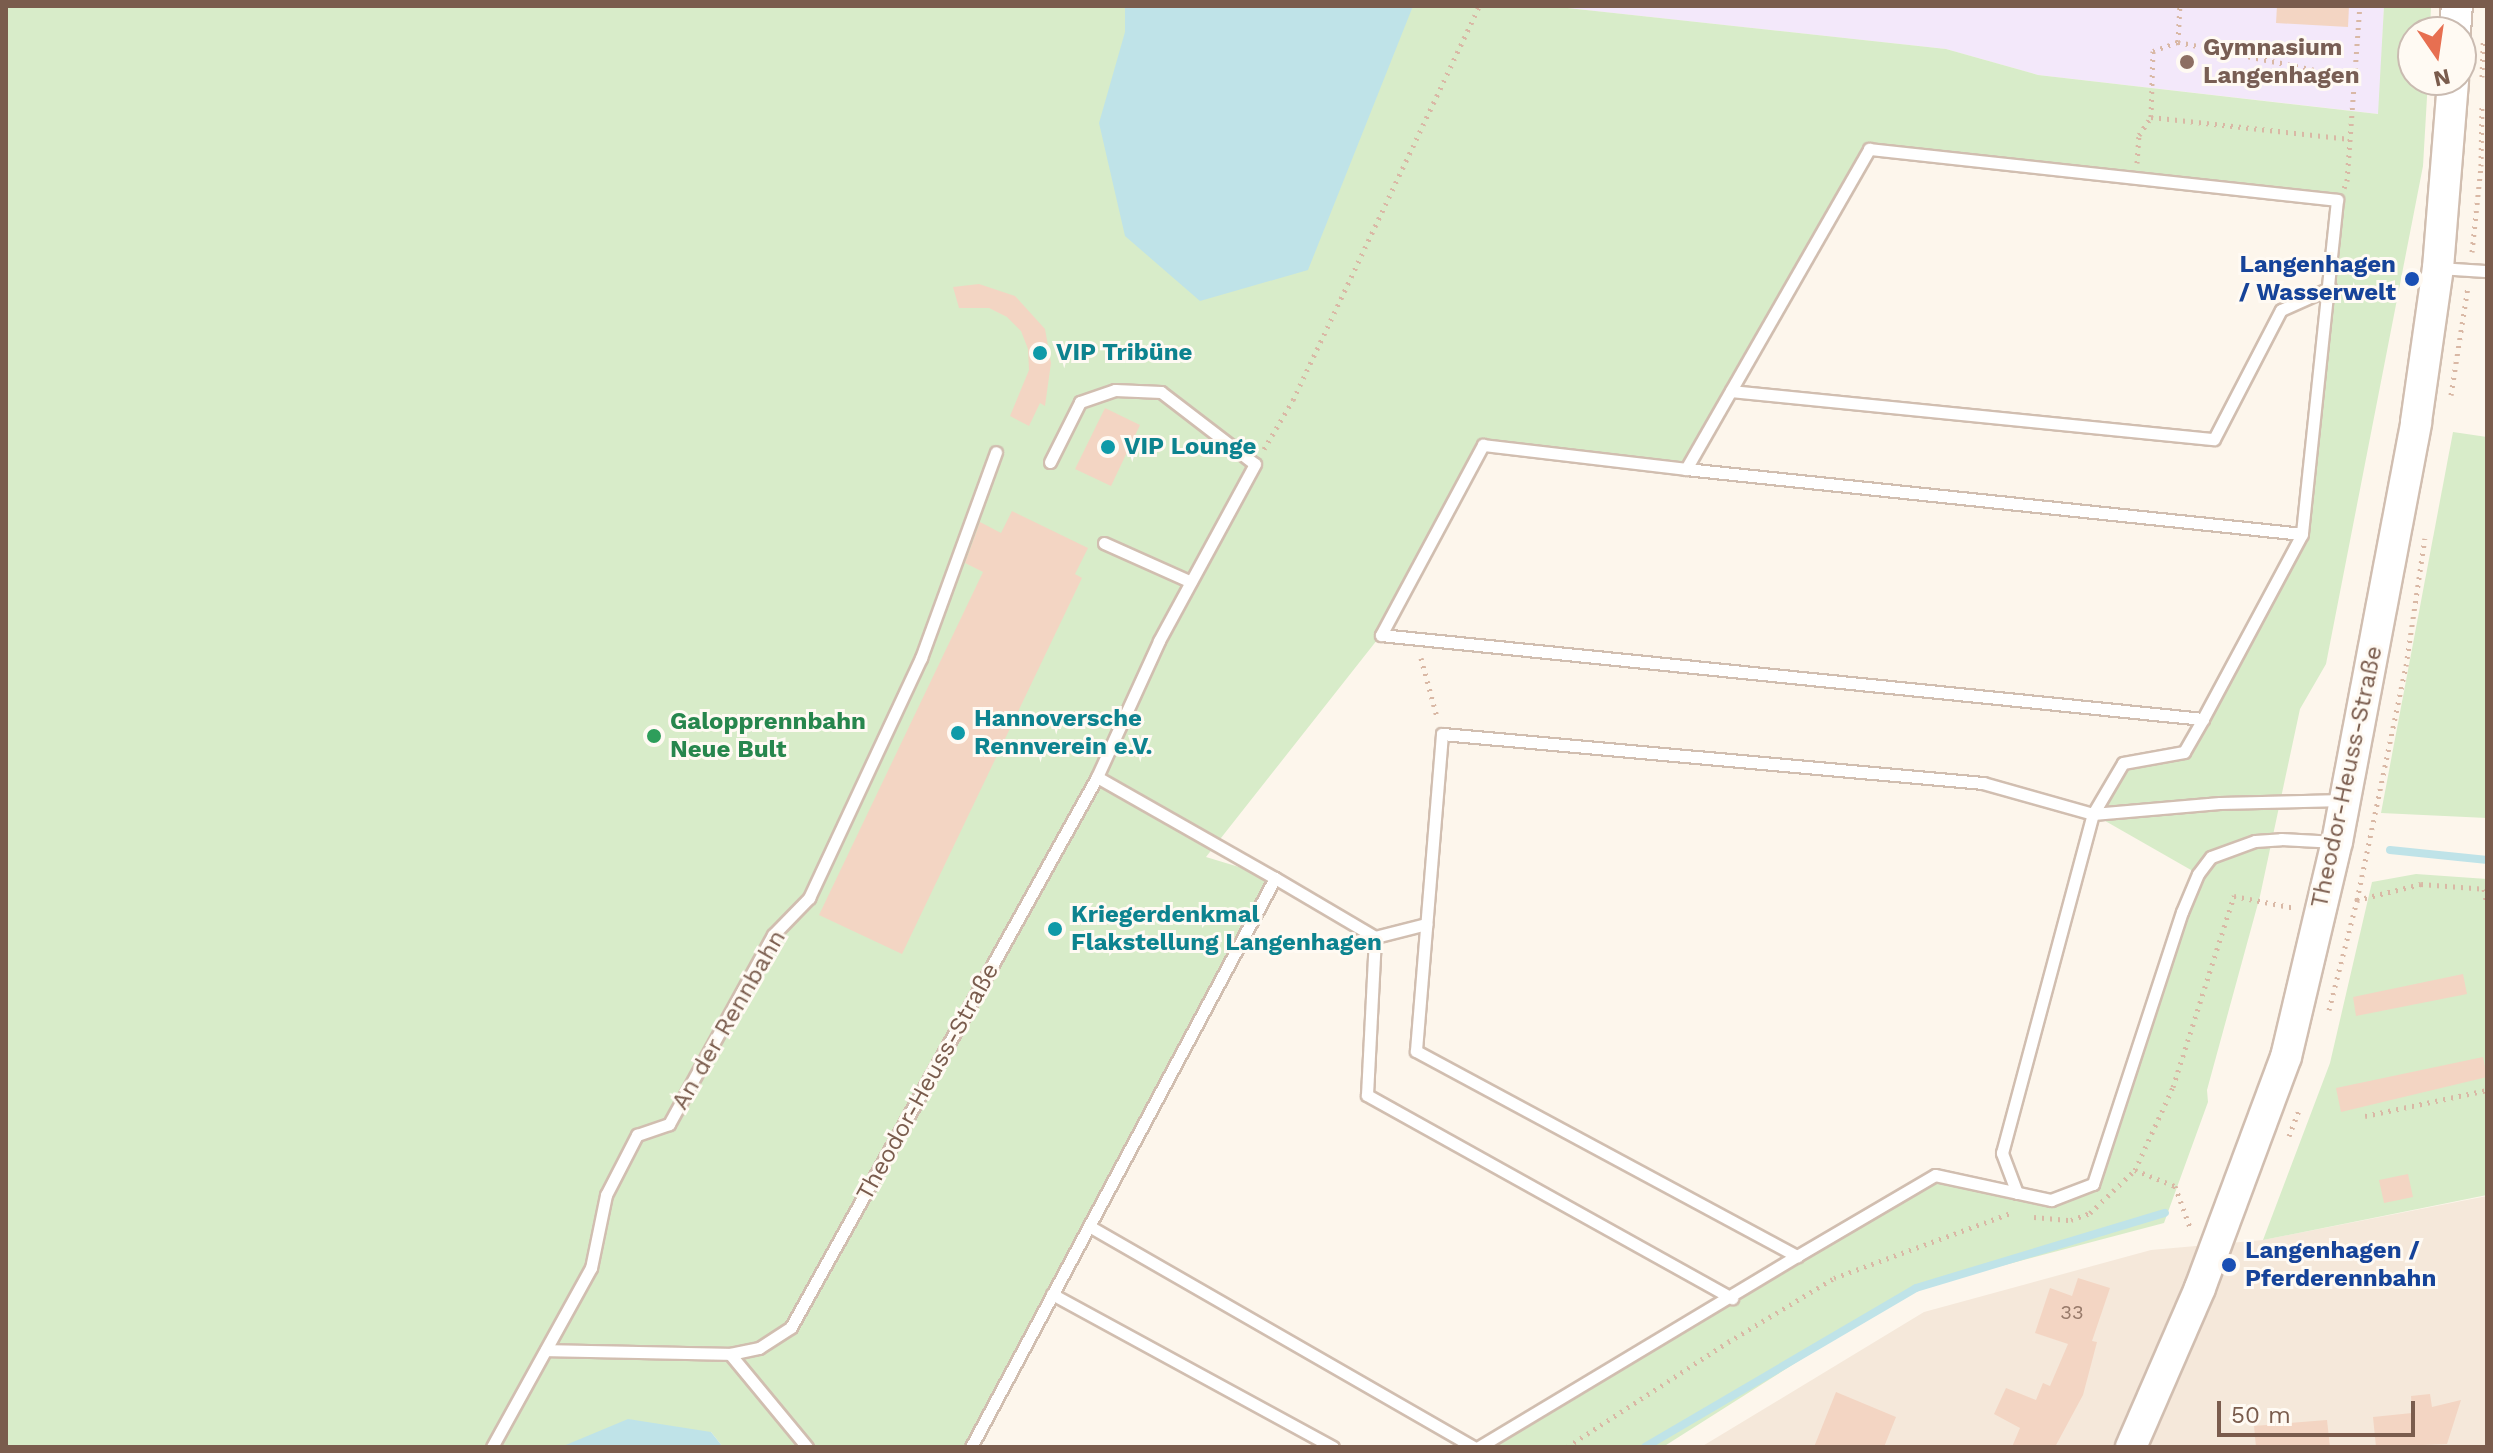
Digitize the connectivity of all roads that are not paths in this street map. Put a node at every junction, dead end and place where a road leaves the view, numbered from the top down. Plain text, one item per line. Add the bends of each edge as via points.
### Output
1 (2452, 96) edge
2 (2438, 268) junction
3 (2487, 271) edge
4 (2330, 288) junction
5 (1731, 391) junction
6 (996, 452) dead end
7 (1050, 462) dead end
8 (1686, 469) junction
9 (2302, 534) junction
10 (1104, 543) dead end
11 (1191, 582) junction
12 (2203, 719) junction
13 (1097, 777) junction
14 (2345, 800) junction
15 (2093, 814) junction
16 (2337, 842) junction
17 (1275, 878) junction
18 (1426, 924) junction
19 (1375, 937) junction
20 (2017, 1193) junction
21 (1089, 1226) junction
22 (1797, 1256) junction
23 (1052, 1294) junction
24 (1732, 1298) junction
25 (546, 1350) junction
26 (730, 1354) junction
27 (492, 1447) edge
28 (807, 1447) edge
29 (971, 1447) edge
30 (1333, 1447) edge
31 (1477, 1447) edge
32 (2131, 1447) edge

1 - 2 street, Theodor-Heuss-Straße
2 - 3 lane
2 - 14 street, Theodor-Heuss-Straße via 2416,422
4 - 5 lane via 2281,310 2214,439
4 - 5 lane via 2337,200 1869,149
4 - 9 lane
5 - 8 lane
6 - 25 lane, An der Rennbahn via 921,658 809,898 773,935 669,1124 637,1135 606,1195 591,1268
7 - 11 lane, Theodor-Heuss-Straße via 1080,402 1115,390 1161,392 1255,464
8 - 9 lane
8 - 12 lane via 1483,445 1381,635
9 - 12 lane
10 - 11 lane
11 - 13 lane, Theodor-Heuss-Straße
12 - 15 lane via 2184,752 2123,763
13 - 17 lane
13 - 26 lane, Theodor-Heuss-Straße via 791,1327 759,1348
14 - 15 lane
14 - 16 street, Theodor-Heuss-Straße
15 - 18 lane via 1983,783 1442,734
15 - 20 lane via 2002,1153
16 - 20 lane via 2255,841 2211,857 2182,912 2093,1184 2051,1200
16 - 32 street, Theodor-Heuss-Straße via 2286,1057 2206,1271
17 - 19 lane
17 - 21 lane
18 - 19 lane
18 - 22 lane via 1416,1051
19 - 24 lane via 1367,1095
20 - 22 lane via 1935,1175
21 - 23 lane
21 - 31 lane
22 - 24 lane
23 - 29 lane
23 - 30 lane
24 - 31 lane
25 - 26 lane, Theodor-Heuss-Straße
25 - 27 lane, An der Rennbahn
26 - 28 lane

